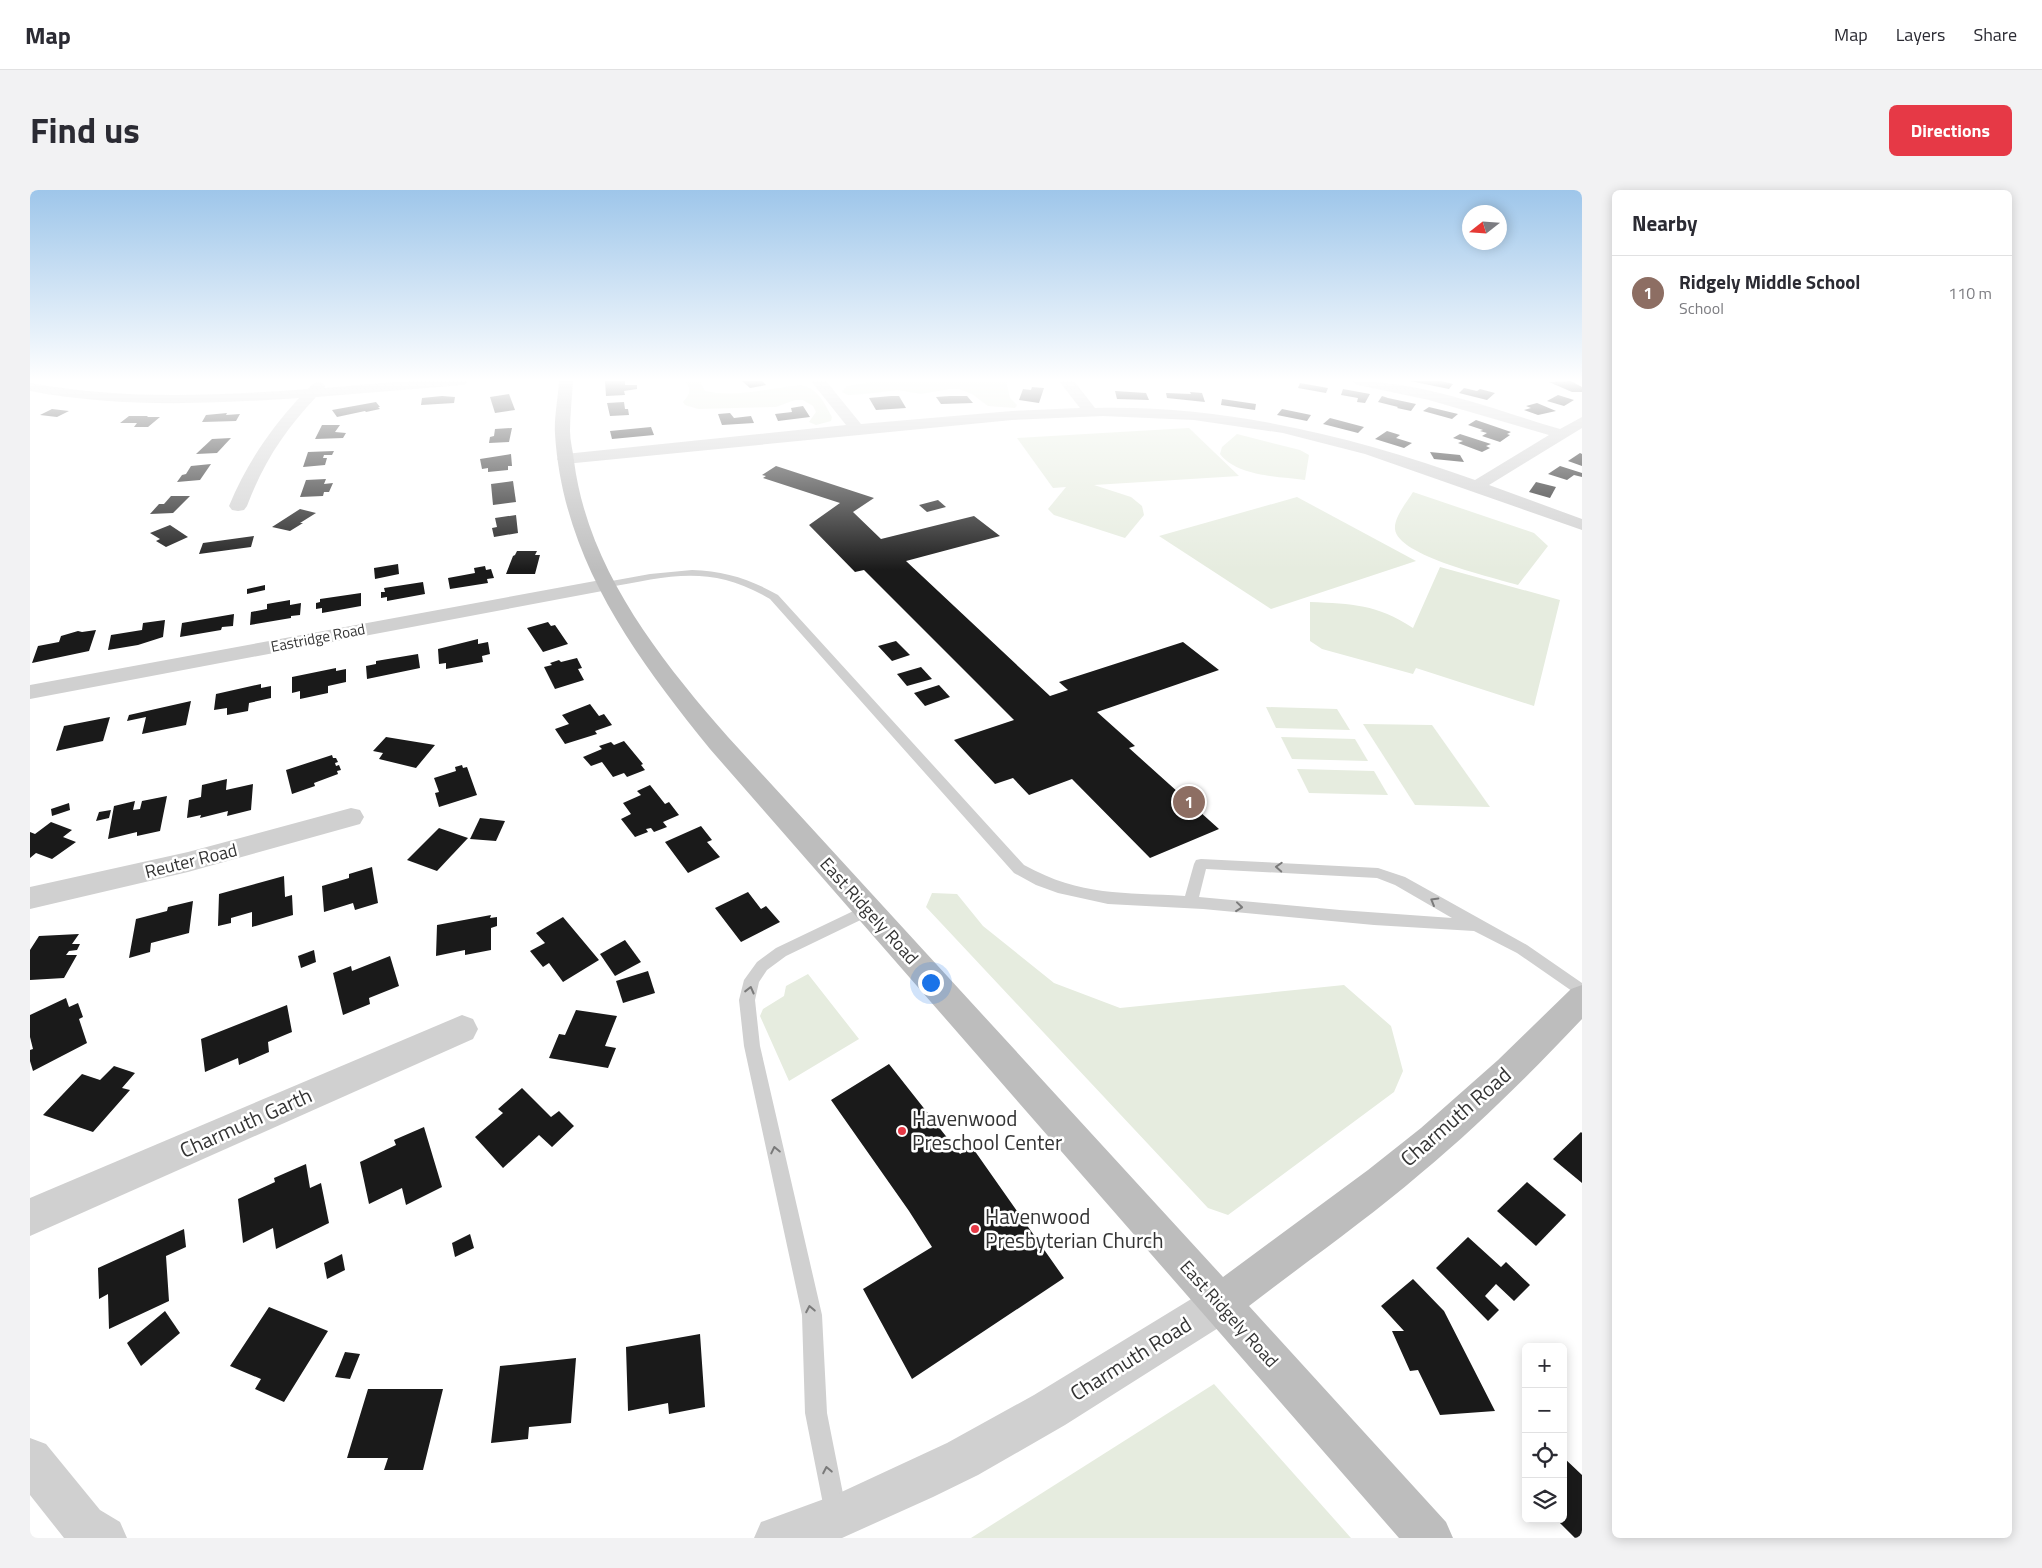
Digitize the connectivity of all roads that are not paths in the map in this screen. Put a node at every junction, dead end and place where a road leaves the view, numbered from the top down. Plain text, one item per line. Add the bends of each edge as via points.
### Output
1 (269, 444) edge
2 (564, 444) edge
3 (712, 444) edge
4 (1346, 444) edge
5 (1546, 444) edge
6 (565, 459) junction
7 (1475, 487) junction
8 (238, 506) dead end
9 (1582, 526) edge
10 (606, 585) junction
11 (30, 692) edge
12 (351, 817) dead end
13 (30, 898) edge
14 (1191, 902) junction
15 (868, 910) junction
16 (1476, 926) junction
17 (1582, 991) edge
18 (1582, 998) edge
19 (462, 1029) dead end
20 (30, 1217) edge
21 (1220, 1304) junction
22 (30, 1460) edge
23 (807, 1531) edge
24 (104, 1538) edge
25 (1430, 1538) edge

1 - 8 street via 248,478
2 - 6 street, East Ridgely Road
3 - 6 street
4 - 7 street
5 - 7 street
6 - 10 street, East Ridgely Road via 582,532
7 - 9 street
10 - 11 street, Eastridge Road
10 - 14 lane via 696,572 718,573 758,586 774,597 1020,869 1037,881 1088,897
10 - 15 street, East Ridgely Road via 632,631 686,705
12 - 13 street, Reuter Road via 188,862
14 -> 16 lane via 1396,922
16 -> 14 lane via 1400,881 1378,873 1201,864
15 - 21 street, East Ridgely Road
23 -> 15 lane via 816,1413 812,1315 752,1046 747,1000 752,980 762,966
16 - 17 lane via 1522,949
18 - 21 street, Charmuth Road via 1473,1105 1382,1182
19 - 20 street, Charmuth Garth
21 - 23 street, Charmuth Road via 997,1441 906,1488
21 - 25 street, East Ridgely Road
22 - 24 street via 84,1526

